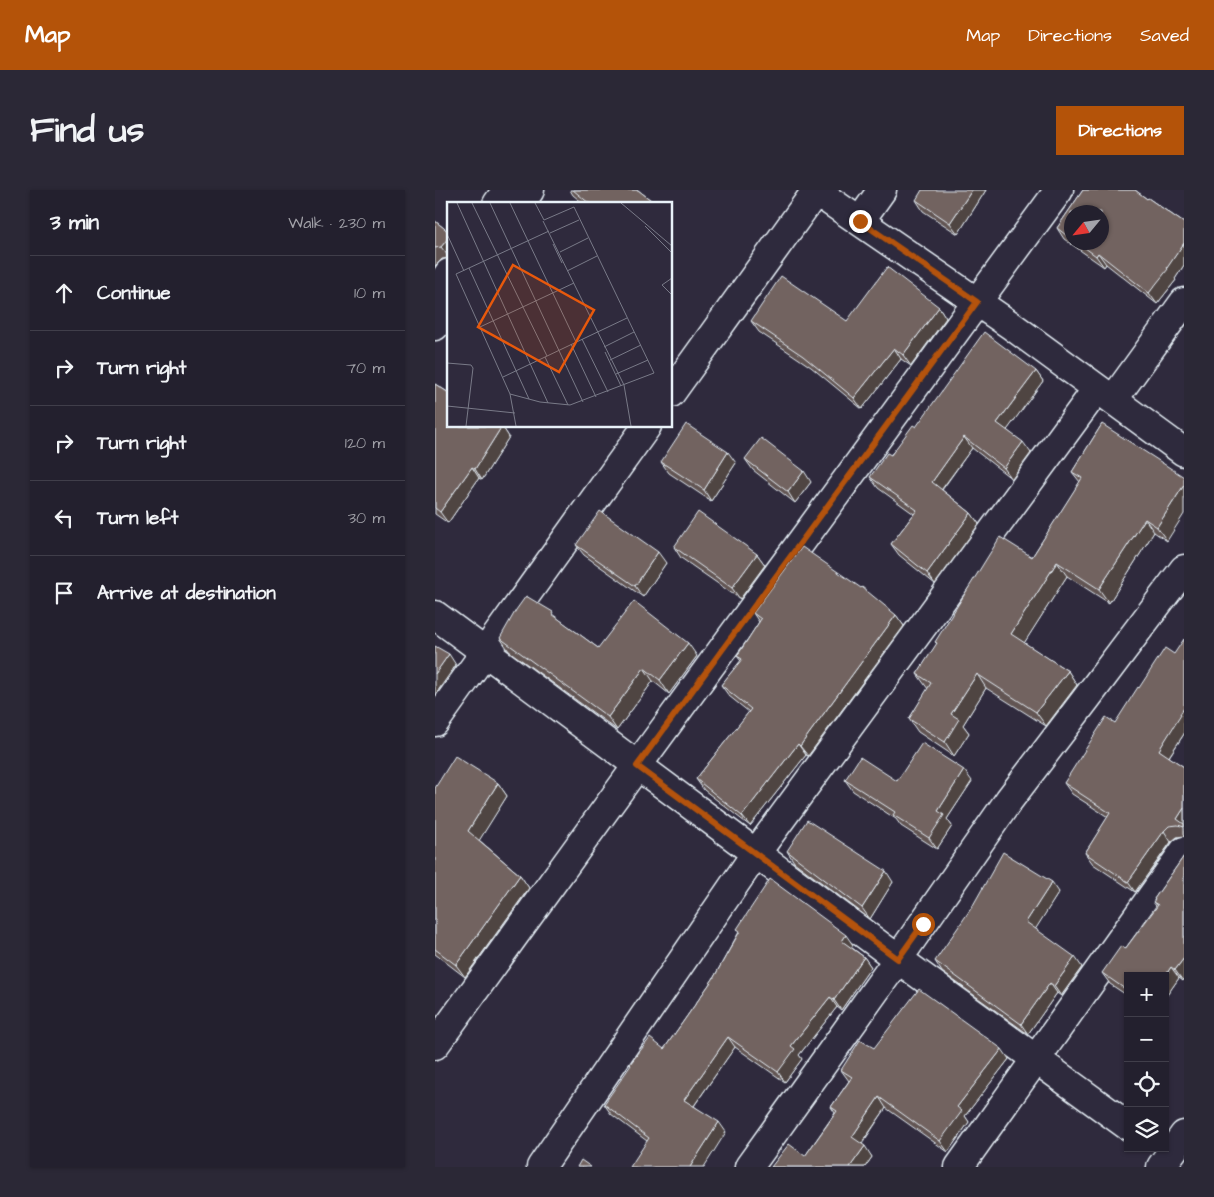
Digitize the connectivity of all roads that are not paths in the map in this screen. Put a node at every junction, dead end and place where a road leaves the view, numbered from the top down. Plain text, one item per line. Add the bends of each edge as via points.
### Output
1 (507, 190) edge
2 (530, 190) edge
3 (815, 190) edge
4 (844, 190) edge
5 (1059, 190) edge
6 (498, 202) edge
7 (522, 202) edge
8 (870, 207) edge
9 (447, 276) edge
10 (435, 293) edge
11 (982, 295) junction
12 (1184, 302) edge
13 (447, 309) edge
14 (435, 326) edge
15 (673, 390) edge
16 (1111, 392) junction
17 (646, 428) edge
18 (1184, 431) edge
19 (1184, 452) edge
20 (1184, 569) edge
21 (435, 615) edge
22 (485, 652) junction
23 (435, 722) edge
24 (637, 766) junction
25 (1184, 851) edge
26 (756, 853) junction
27 (898, 959) junction
28 (435, 1045) edge
29 (1035, 1059) junction
30 (1124, 1123) edge
31 (541, 1167) edge
32 (749, 1167) edge
33 (959, 1167) edge

1 - 6 street
2 - 7 street
3 - 8 street
3 - 15 street
4 - 8 street
5 - 11 street
8 - 11 street
9 - 10 street
11 - 16 street
11 - 24 street
12 - 16 street
13 - 14 street
16 - 18 street
16 - 19 street
16 - 26 street
17 - 22 street
20 - 27 street via 1009,800
21 - 22 street
22 - 23 street
22 - 24 street
24 - 26 street
24 - 28 street
25 - 29 street
26 - 27 street
26 - 31 street
27 - 29 street
27 - 32 street
29 - 30 street
29 - 33 street

